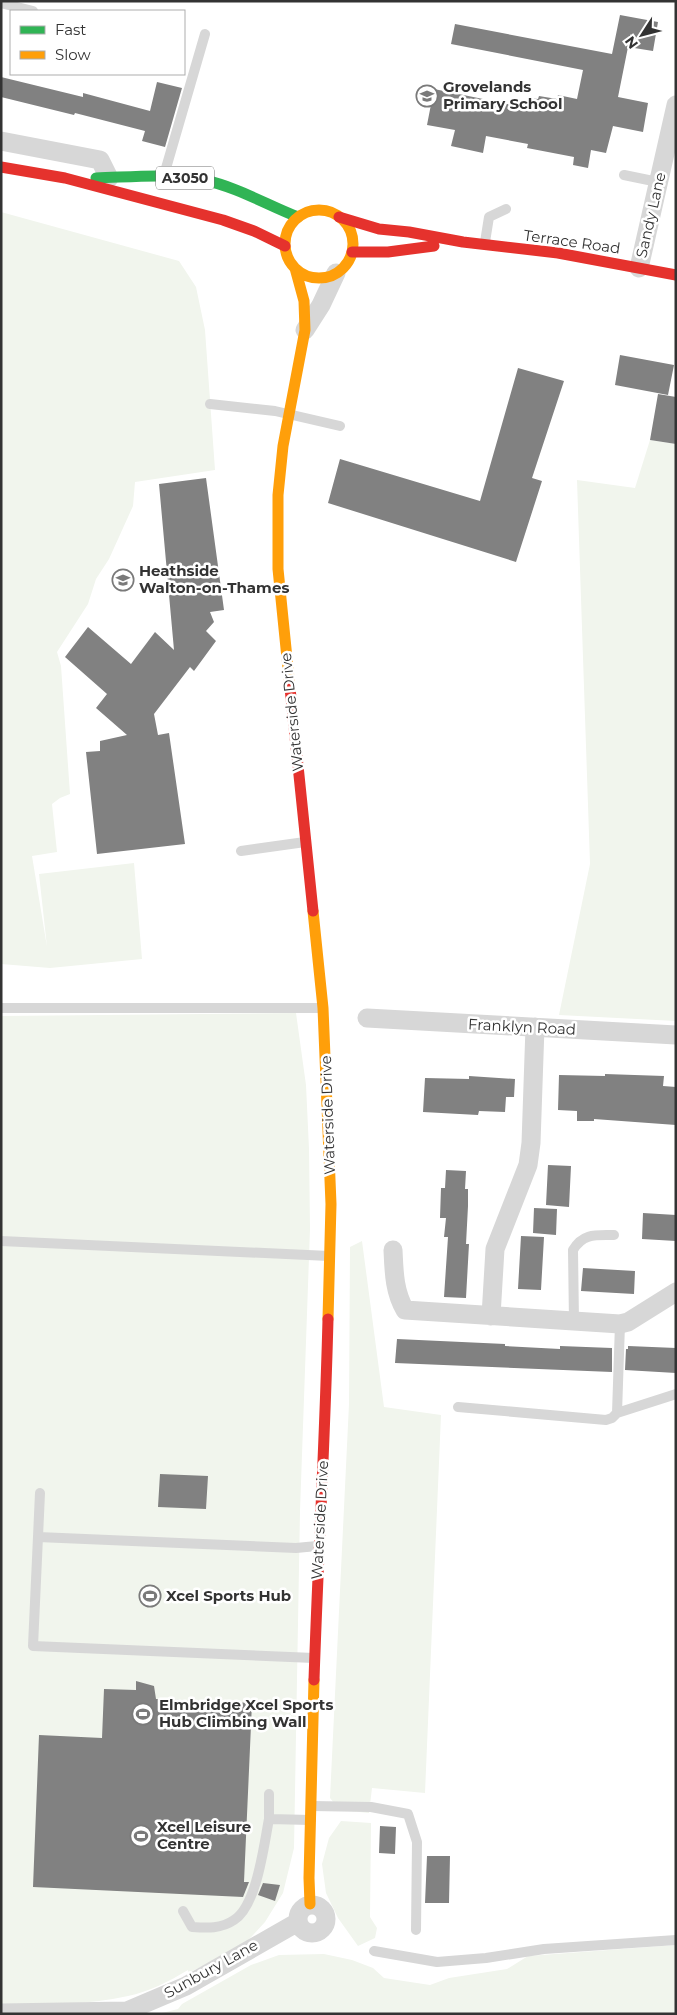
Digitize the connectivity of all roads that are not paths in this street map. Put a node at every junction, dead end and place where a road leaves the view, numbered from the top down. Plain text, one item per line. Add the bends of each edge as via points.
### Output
1 (1, 3) edge
2 (29, 10) edge
3 (205, 34) dead end
4 (676, 104) edge
5 (1, 140) edge
6 (1, 167) edge
7 (624, 176) dead end
8 (65, 178) junction
9 (109, 178) junction
10 (658, 182) junction
11 (163, 192) junction
12 (506, 209) dead end
13 (298, 217) junction
14 (339, 217) junction
15 (463, 242) junction
16 (485, 244) junction
17 (285, 246) junction
18 (352, 252) junction
19 (295, 268) junction
20 (639, 268) junction
21 (336, 272) junction
22 (676, 275) edge
23 (305, 330) junction
24 (210, 404) dead end
25 (288, 415) junction
26 (340, 426) dead end
27 (306, 842) junction
28 (241, 851) dead end
29 (1, 1008) edge
30 (324, 1008) junction
31 (367, 1018) dead end
32 (535, 1027) junction
33 (676, 1035) edge
34 (614, 1235) dead end
35 (1, 1241) edge
36 (393, 1250) dead end
37 (330, 1256) junction
38 (676, 1292) edge
39 (491, 1316) junction
40 (574, 1322) junction
41 (620, 1324) junction
42 (676, 1394) edge
43 (458, 1407) dead end
44 (617, 1413) junction
45 (40, 1492) dead end
46 (38, 1537) junction
47 (318, 1546) junction
48 (315, 1658) junction
49 (269, 1794) dead end
50 (311, 1806) junction
51 (268, 1818) junction
52 (311, 1820) junction
53 (310, 1904) junction
54 (183, 1911) dead end
55 (298, 1922) junction
56 (416, 1930) dead end
57 (676, 1940) edge
58 (374, 1950) dead end
59 (1, 2013) edge

1 - 2 lane
3 - 11 lane
4 - 10 street, Sandy Lane
5 - 9 street via 100,160
6 - 8 street, A3050
7 - 10 lane
8 - 9 street, A3050
8 - 11 street, A3050
9 - 11 street, A3050
10 - 20 street, Sandy Lane
11 - 13 street, A3050 via 204,180 228,186
11 - 17 street, A3050
12 - 16 lane via 489,217
13 - 14 street via 314,210
13 - 17 street via 288,230
14 - 15 street, Terrace Road via 379,229
14 - 18 street via 348,227
15 - 16 street, Terrace Road
15 - 18 street, Terrace Road via 388,252
16 - 20 street, Terrace Road
17 - 19 street
18 - 21 street
19 - 21 street via 307,276 319,278
19 - 23 street, Waterside Drive via 304,301
20 - 22 street, Terrace Road
21 - 23 street, Waterside Drive
23 - 25 street, Waterside Drive
24 - 25 lane
25 - 26 lane
25 - 27 street, Waterside Drive via 278,496 278,569
27 - 28 lane
27 - 30 street, Waterside Drive
29 - 30 lane
30 - 37 street, Waterside Drive
31 - 32 street, Franklyn Road
32 - 33 street, Franklyn Road
32 - 39 street via 528,1165 495,1249
34 - 40 lane via 587,1236 573,1250
35 - 37 lane
36 - 39 street via 395,1284 405,1310
37 - 47 street, Waterside Drive
38 - 41 street
39 - 40 street
40 - 41 street
41 - 44 lane
42 - 44 lane
43 - 44 lane via 606,1420
45 - 46 lane
46 - 47 lane via 296,1548
46 - 48 lane via 33,1646
47 - 48 street, Waterside Drive
48 - 50 street, Waterside Drive
49 - 51 lane
50 - 52 street, Waterside Drive
50 - 56 lane via 371,1807 408,1814 417,1842
51 - 52 lane
51 - 54 lane via 262,1859 244,1912 235,1920 215,1928 192,1928
52 - 53 street, Waterside Drive
53 - 55 street via 298,1913
53 - 55 street via 325,1913 326,1923 314,1933 308,1933 300,1928
55 - 59 street, Sunbury Lane via 186,1986 127,2011
57 - 58 lane via 544,1949 437,1962

